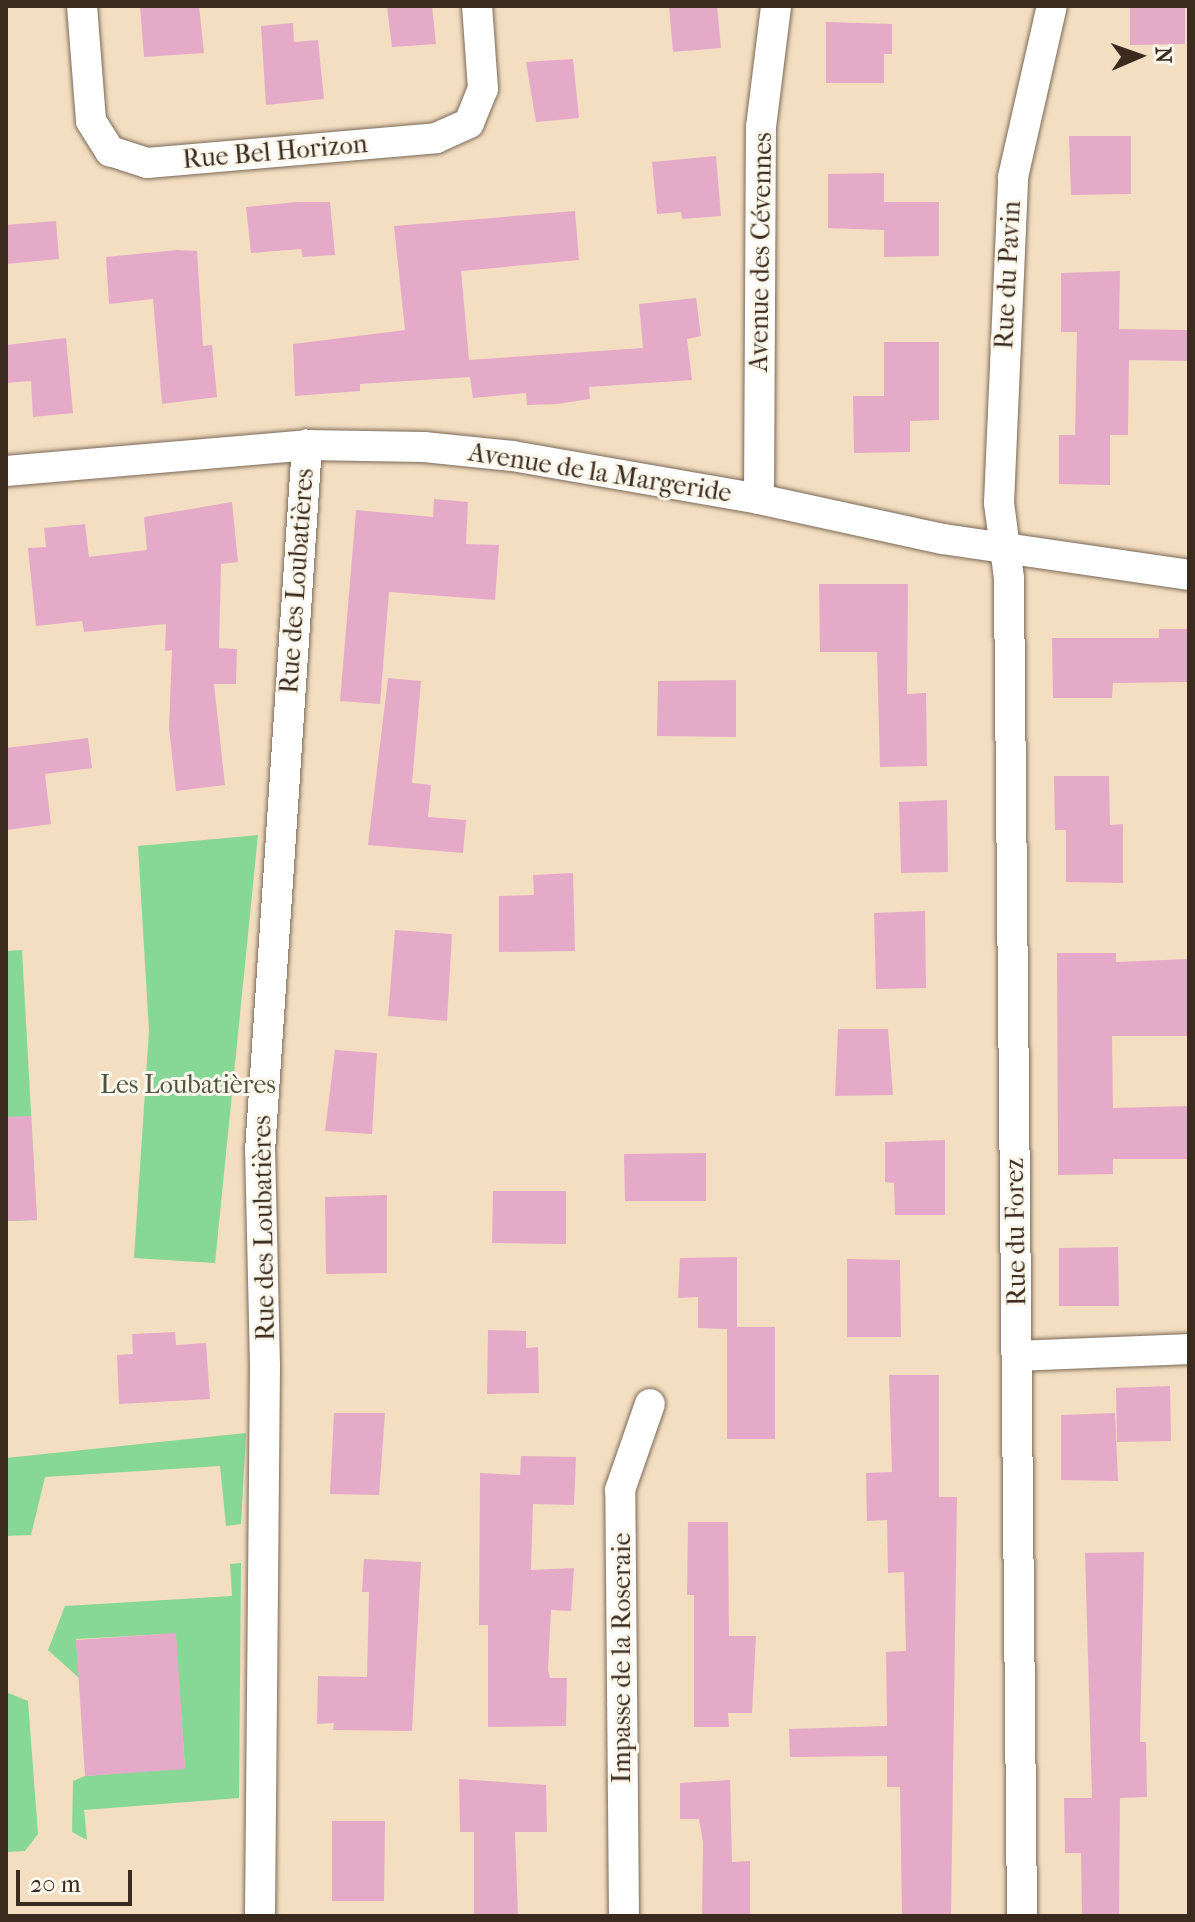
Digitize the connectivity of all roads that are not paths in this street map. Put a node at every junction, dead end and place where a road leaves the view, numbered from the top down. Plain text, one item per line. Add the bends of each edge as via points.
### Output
1 (82, 6) edge
2 (477, 6) edge
3 (776, 6) edge
4 (1052, 6) edge
5 (307, 445) junction
6 (6, 471) edge
7 (759, 499) junction
8 (1005, 549) junction
9 (1189, 575) edge
10 (1189, 1349) edge
11 (1017, 1356) junction
12 (650, 1404) dead end
13 (260, 1916) edge
14 (624, 1916) edge
15 (1022, 1916) edge

1 - 2 street, Rue Bel Horizon via 91,121 110,151 147,163 436,138 469,123 483,89
3 - 7 street, Avenue des Cévennes via 761,127
4 - 8 street, Rue du Pavin via 1013,177 999,503
5 - 6 street, Avenue de la Margeride
5 - 7 street, Avenue de la Margeride via 424,447 513,456
5 - 13 street, Rue des Loubatières via 260,1151 265,1382
7 - 8 street, Avenue de la Margeride
8 - 9 street, Avenue de la Margeride
8 - 11 street, Rue du Forez
10 - 11 street
11 - 15 street, Rue du Forez
12 - 14 street, Impasse de la Roseraie via 620,1490

